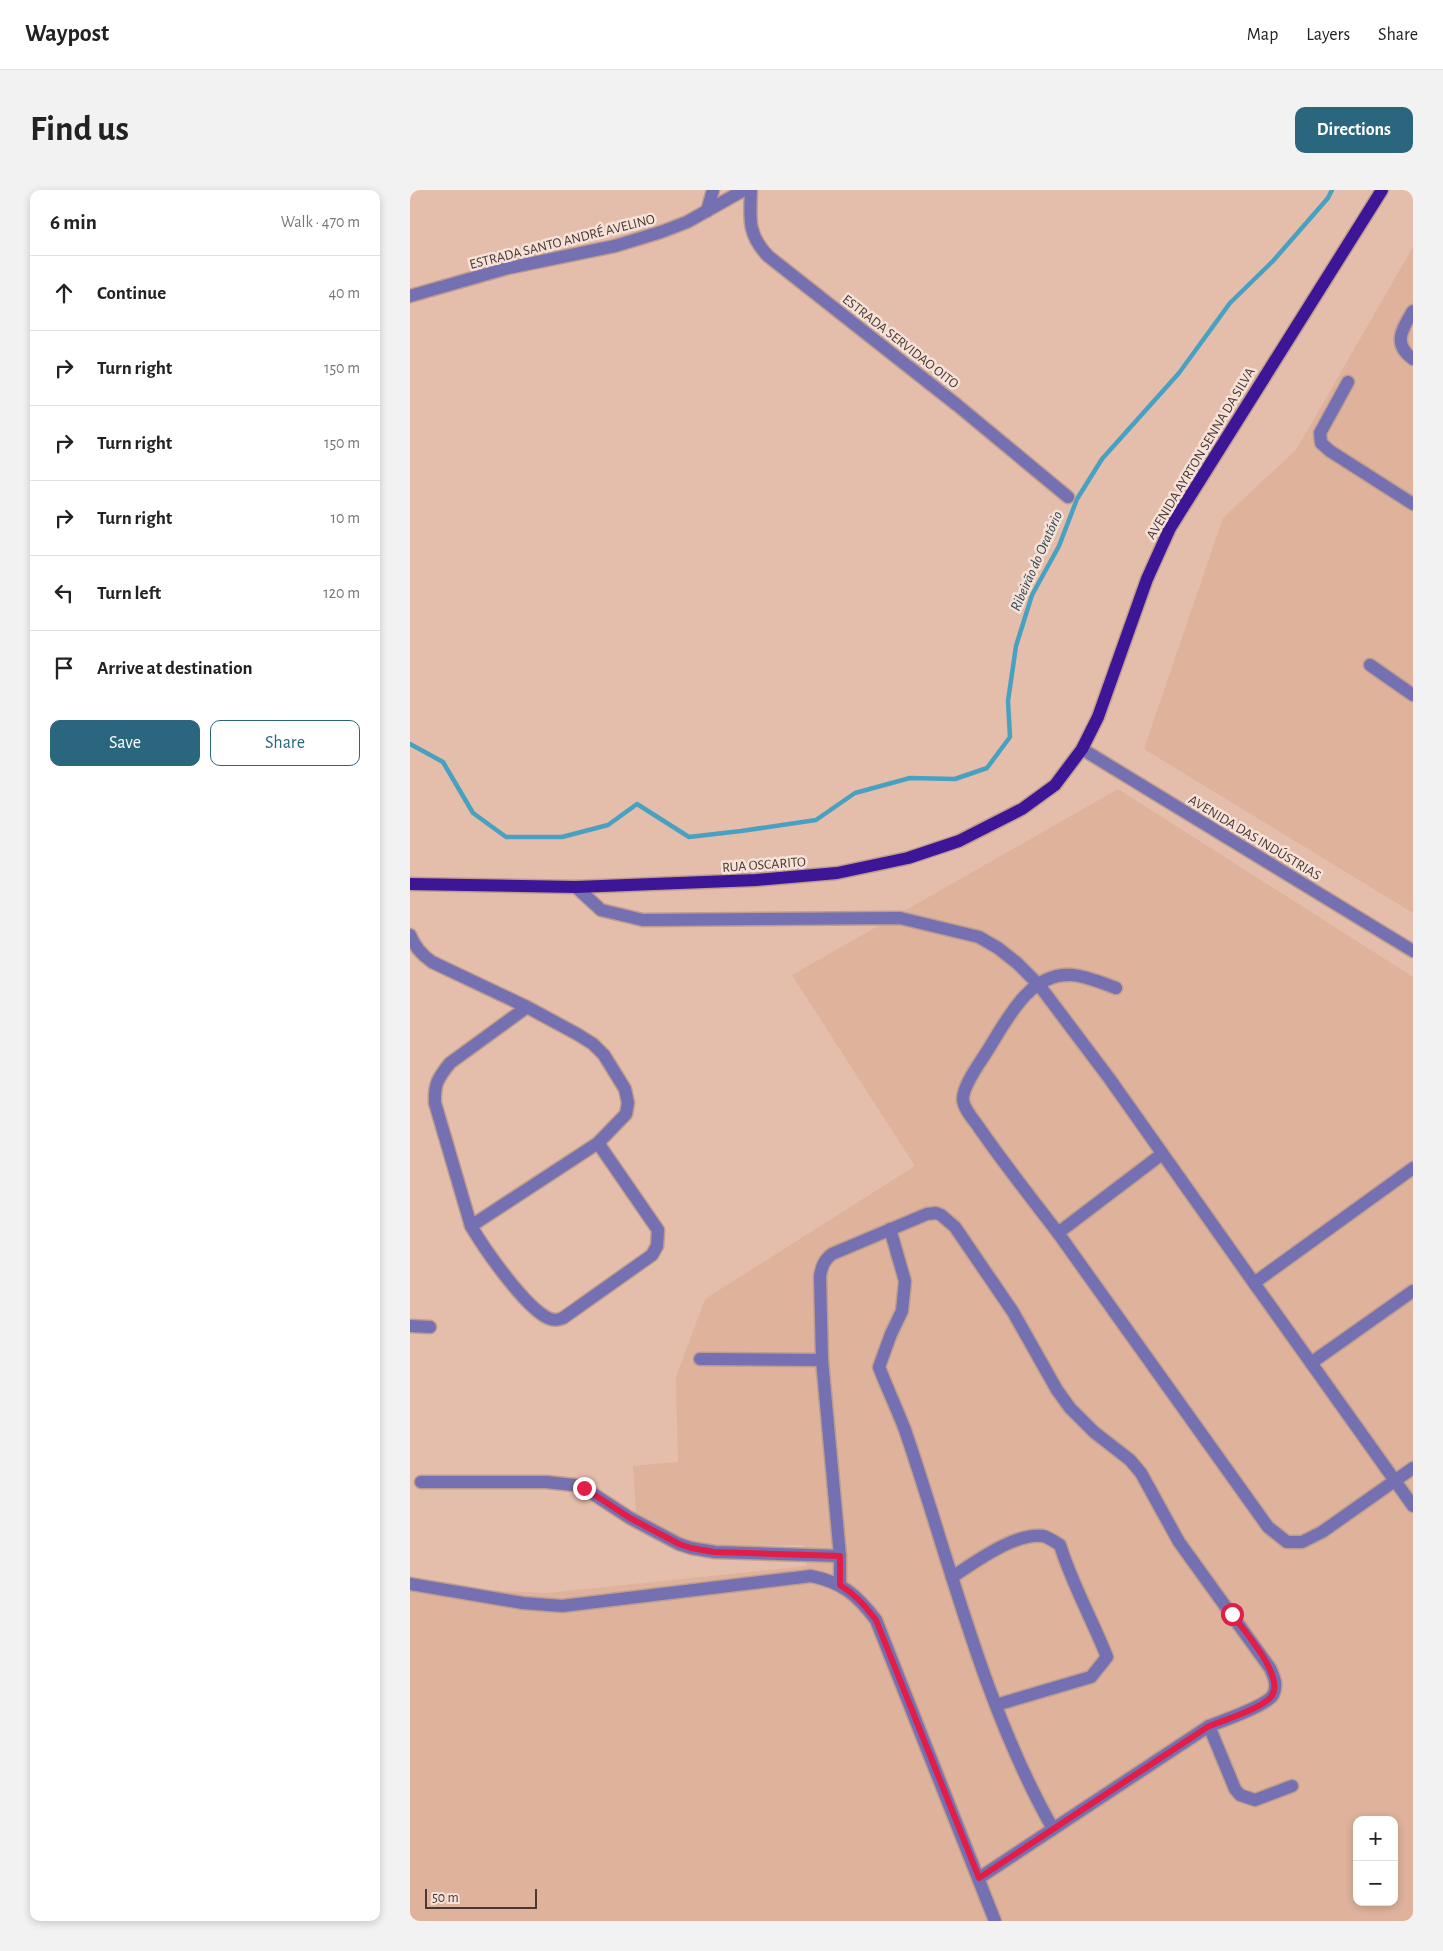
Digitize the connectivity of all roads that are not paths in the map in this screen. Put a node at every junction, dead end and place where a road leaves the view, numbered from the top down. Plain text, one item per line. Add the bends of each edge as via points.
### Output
1 (713, 190) edge
2 (744, 190) edge
3 (751, 190) edge
4 (1382, 190) edge
5 (707, 211) junction
6 (410, 296) edge
7 (1413, 311) edge
8 (1413, 359) edge
9 (1348, 382) dead end
10 (1068, 497) dead end
11 (1413, 504) edge
12 (1370, 665) dead end
13 (1413, 695) edge
14 (1082, 749) junction
15 (410, 884) edge
16 (576, 887) junction
17 (410, 935) edge
18 (1413, 952) edge
19 (1039, 985) junction
20 (1116, 988) dead end
21 (527, 1007) junction
22 (598, 1143) junction
23 (1162, 1154) junction
24 (1413, 1168) edge
25 (471, 1226) junction
26 (890, 1229) junction
27 (1058, 1233) junction
28 (1254, 1282) junction
29 (1413, 1291) edge
30 (410, 1326) edge
31 (430, 1327) dead end
32 (700, 1359) dead end
33 (822, 1360) junction
34 (1311, 1362) junction
35 (1413, 1468) edge
36 (1395, 1480) junction
37 (421, 1482) dead end
38 (1413, 1506) edge
39 (840, 1556) junction
40 (952, 1577) junction
41 (410, 1584) edge
42 (840, 1585) junction
43 (996, 1705) junction
44 (1209, 1726) junction
45 (1292, 1786) dead end
46 (1053, 1829) junction
47 (979, 1878) junction
48 (995, 1921) edge

1 - 5 street
2 - 5 street, ESTRADA SANTO ANDRÉ AVELINO
3 - 10 street, ESTRADA SERVIDAO OITO via 753,238 768,256 958,405
4 - 14 main road, AVENIDA AYRTON SENNA DA SILVA via 1170,528 1147,579 1098,717
5 - 6 street, ESTRADA SANTO ANDRÉ AVELINO via 687,222 615,246 508,268
7 - 8 street via 1400,335 1405,352
9 - 11 street via 1320,433 1321,443
12 - 13 street
14 - 16 main road, RUA OSCARITO via 1055,785 1022,809 959,841 908,858 837,873
14 - 18 street, AVENIDA DAS INDÚSTRIAS
15 - 16 main road, RUA OSCARITO
16 - 19 street via 601,910 643,920 900,918 979,937 998,948
17 - 21 street via 418,950 432,962
19 - 20 street via 1071,975
19 - 23 street
19 - 27 street via 1018,1003 972,1075 963,1100 1002,1161
21 - 22 street via 594,1044 625,1089 626,1114
21 - 25 street via 450,1063 434,1088 435,1103
22 - 25 street
22 - 25 street via 658,1230 659,1238 652,1255 563,1318 549,1318 539,1312 519,1291
23 - 27 street
23 - 28 street
24 - 28 street
26 - 33 street via 832,1254 823,1263 820,1276
26 - 40 street via 905,1281 902,1311 879,1366 904,1428
26 - 44 street via 932,1213 941,1215 955,1228 1012,1312 1057,1390 1094,1432 1130,1460 1141,1473 1179,1542 1270,1668 1275,1687 1270,1698 1244,1713
27 - 36 street via 1268,1527 1280,1538 1294,1544 1322,1532
28 - 34 street
29 - 34 street
30 - 31 street
32 - 33 street
33 - 39 street
34 - 36 street
35 - 36 street
36 - 38 street
37 - 39 street via 574,1485 663,1536 691,1548 714,1552
39 - 42 street
40 - 43 street
40 - 43 street via 995,1549 1030,1537 1044,1536 1060,1545 1107,1657 1091,1676
41 - 42 street via 562,1606 811,1576
42 - 47 street via 859,1599 876,1620
43 - 46 street via 1033,1793
44 - 45 street via 1240,1795 1255,1800
44 - 46 street
46 - 47 street
47 - 48 street

